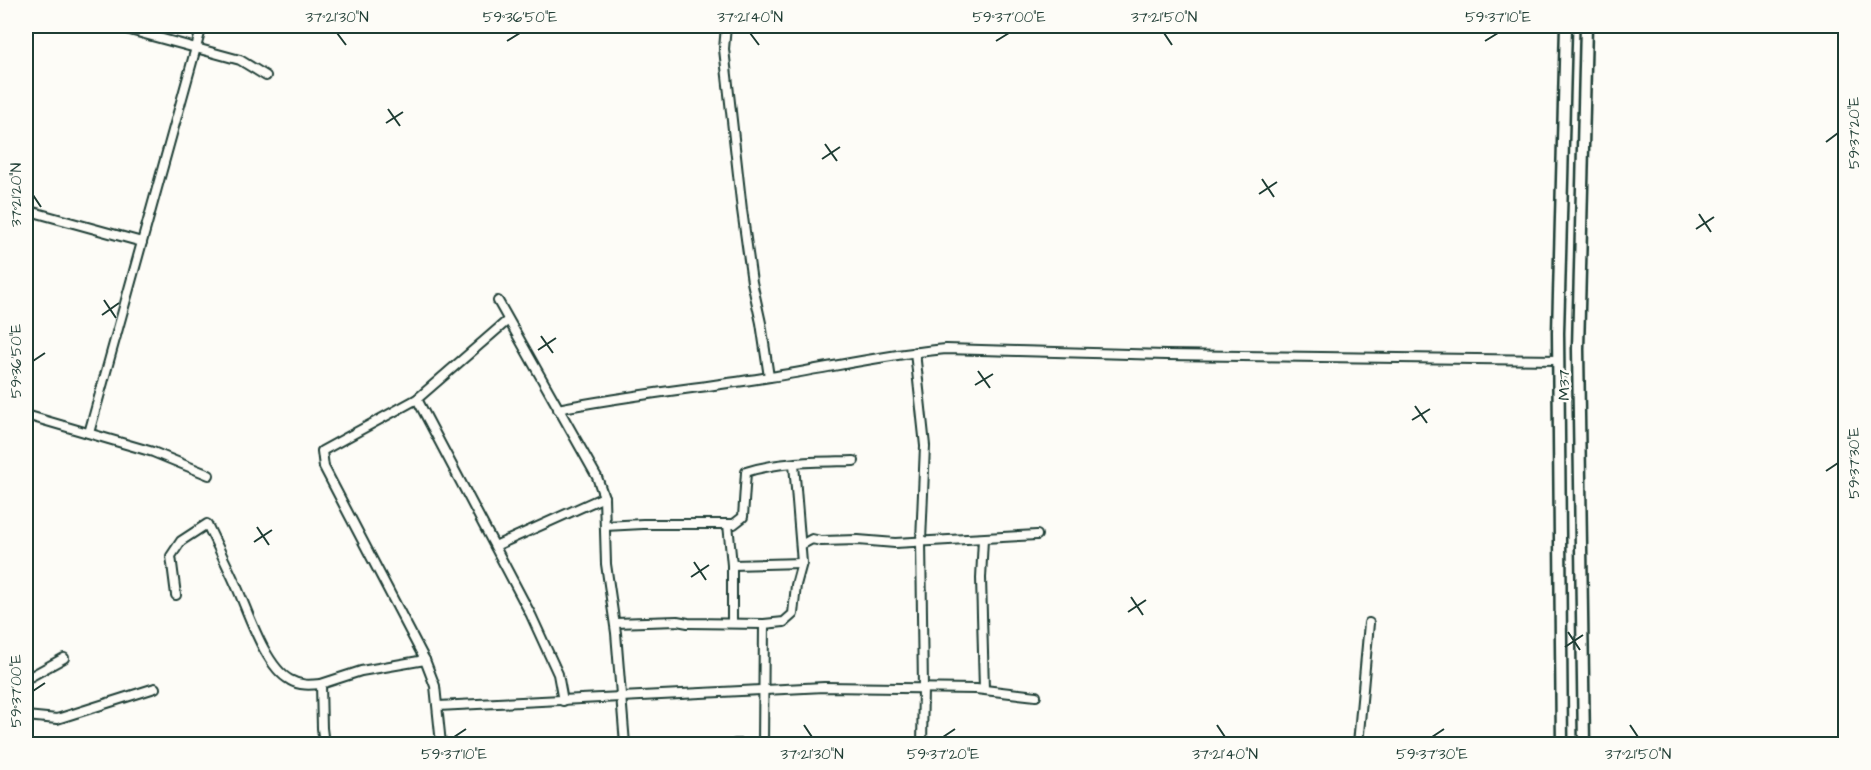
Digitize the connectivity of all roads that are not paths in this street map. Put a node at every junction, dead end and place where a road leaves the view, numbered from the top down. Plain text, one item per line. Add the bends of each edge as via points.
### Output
1 (115, 26) edge
2 (202, 26) edge
3 (726, 26) edge
4 (1566, 26) edge
5 (1586, 26) edge
6 (196, 47) junction
7 (266, 76) dead end
8 (26, 210) edge
9 (142, 242) junction
10 (498, 301) dead end
11 (508, 320) junction
12 (915, 352) junction
13 (1559, 360) junction
14 (769, 377) junction
15 (417, 399) junction
16 (558, 409) junction
17 (26, 416) edge
18 (89, 433) junction
19 (854, 461) dead end
20 (794, 464) junction
21 (209, 475) dead end
22 (604, 497) junction
23 (728, 524) junction
24 (605, 526) junction
25 (1037, 535) dead end
26 (983, 539) junction
27 (921, 541) junction
28 (801, 545) junction
29 (495, 546) junction
30 (802, 563) junction
31 (732, 565) junction
32 (176, 595) dead end
33 (615, 622) junction
34 (732, 623) junction
35 (1369, 623) dead end
36 (764, 624) junction
37 (64, 658) dead end
38 (425, 660) junction
39 (26, 679) edge
40 (321, 684) junction
41 (155, 688) dead end
42 (923, 688) junction
43 (984, 689) junction
44 (763, 690) junction
45 (1036, 696) dead end
46 (621, 698) junction
47 (563, 701) junction
48 (438, 706) junction
49 (26, 716) edge
50 (248, 744) edge
51 (324, 744) edge
52 (441, 744) edge
53 (625, 744) edge
54 (735, 744) edge
55 (757, 744) edge
56 (763, 744) edge
57 (922, 744) edge
58 (1359, 744) edge
59 (1562, 744) edge
60 (1584, 744) edge

1 - 6 street
2 - 6 street
3 - 14 street via 724,49 742,210
4 - 13 highway, M37 / M37
5 - 60 highway, M37 / M37 via 1578,349
6 - 7 street via 240,60
6 - 9 street
8 - 9 street
9 - 18 street
10 - 11 street
11 - 15 street
11 - 16 street
12 - 13 street via 946,349
12 - 14 street
12 - 27 street via 925,446
13 - 59 highway, M37 / M37
14 - 16 street
15 - 29 street
15 - 38 street via 322,451 324,467
16 - 22 street via 597,477
17 - 18 street
18 - 21 street via 153,452
19 - 20 street
20 - 23 street via 746,472 743,517
20 - 28 street
22 - 24 street
22 - 29 street
23 - 24 street
23 - 31 street
24 - 33 street
25 - 26 street
26 - 27 street
26 - 43 street
27 - 28 street via 812,539
27 - 42 street
28 - 30 street
29 - 47 street via 558,674
30 - 31 street
30 - 36 street via 794,614 784,622
31 - 34 street
32 - 40 street via 171,556 181,541 207,524 258,638 274,664 288,679 304,685
33 - 34 street
33 - 46 street
34 - 36 street
35 - 58 street
36 - 44 street
37 - 39 street
38 - 40 street via 361,671
38 - 48 street
40 - 51 street
41 - 49 street via 57,719
42 - 43 street
42 - 44 street
42 - 57 street
43 - 45 street
44 - 46 street
44 - 56 street
46 - 47 street
46 - 53 street
47 - 48 street
48 - 52 street
50 - 51 street
54 - 55 street

